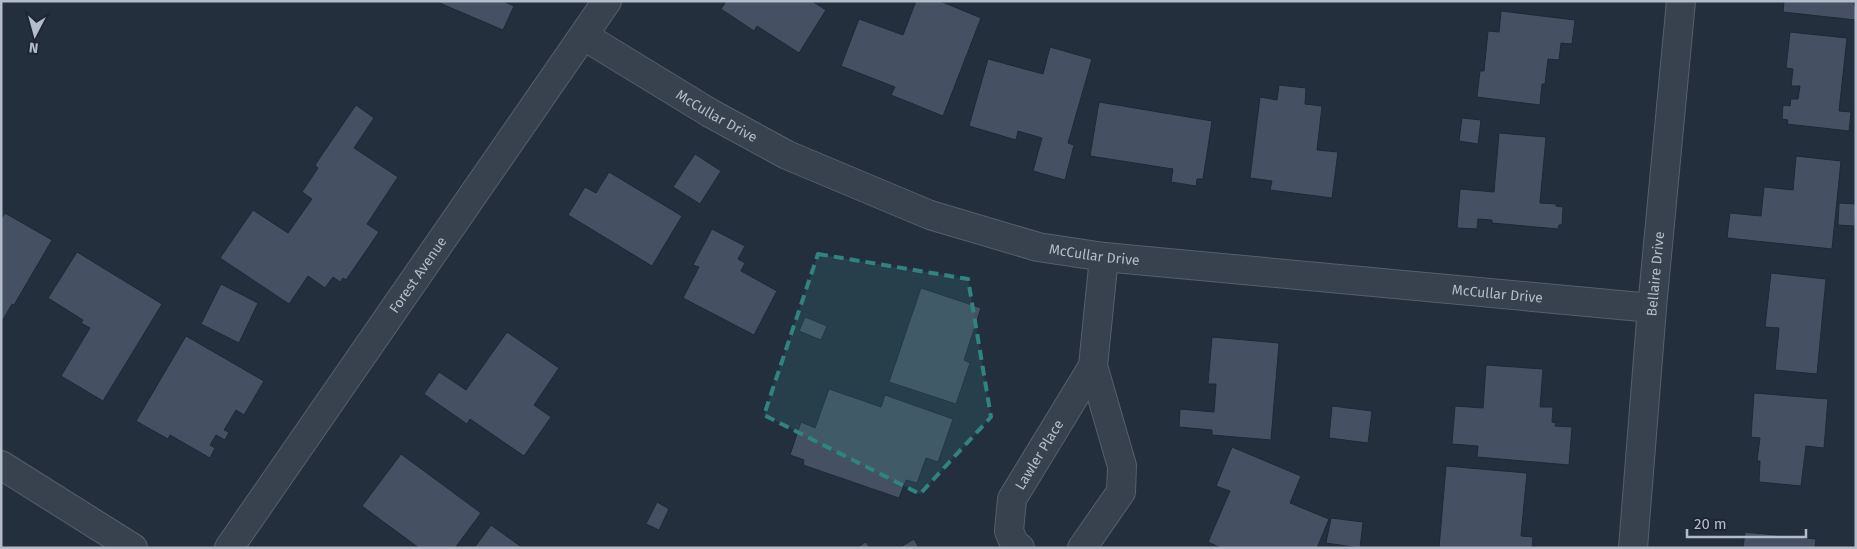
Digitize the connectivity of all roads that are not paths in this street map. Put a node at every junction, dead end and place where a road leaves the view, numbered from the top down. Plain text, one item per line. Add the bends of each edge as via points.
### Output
1 (607, 1) edge
2 (1681, 1) edge
3 (584, 36) junction
4 (1104, 258) junction
5 (1652, 308) junction
6 (1093, 366) junction
7 (1, 465) edge
8 (133, 548) edge
9 (229, 548) edge
10 (1020, 548) edge
11 (1082, 548) edge
12 (1633, 548) edge

1 - 3 street, Forest Avenue
2 - 5 street, Bellaire Drive
3 - 4 street, McCullar Drive via 710,113 787,155 930,215 1038,247
3 - 9 street, Forest Avenue
4 - 5 street, McCullar Drive
4 - 6 street, Lawler Place
5 - 12 street, Bellaire Drive
6 - 10 street, Lawler Place via 1012,499 1009,531
6 - 11 street, Lawler Place via 1122,474 1120,492
7 - 8 street

